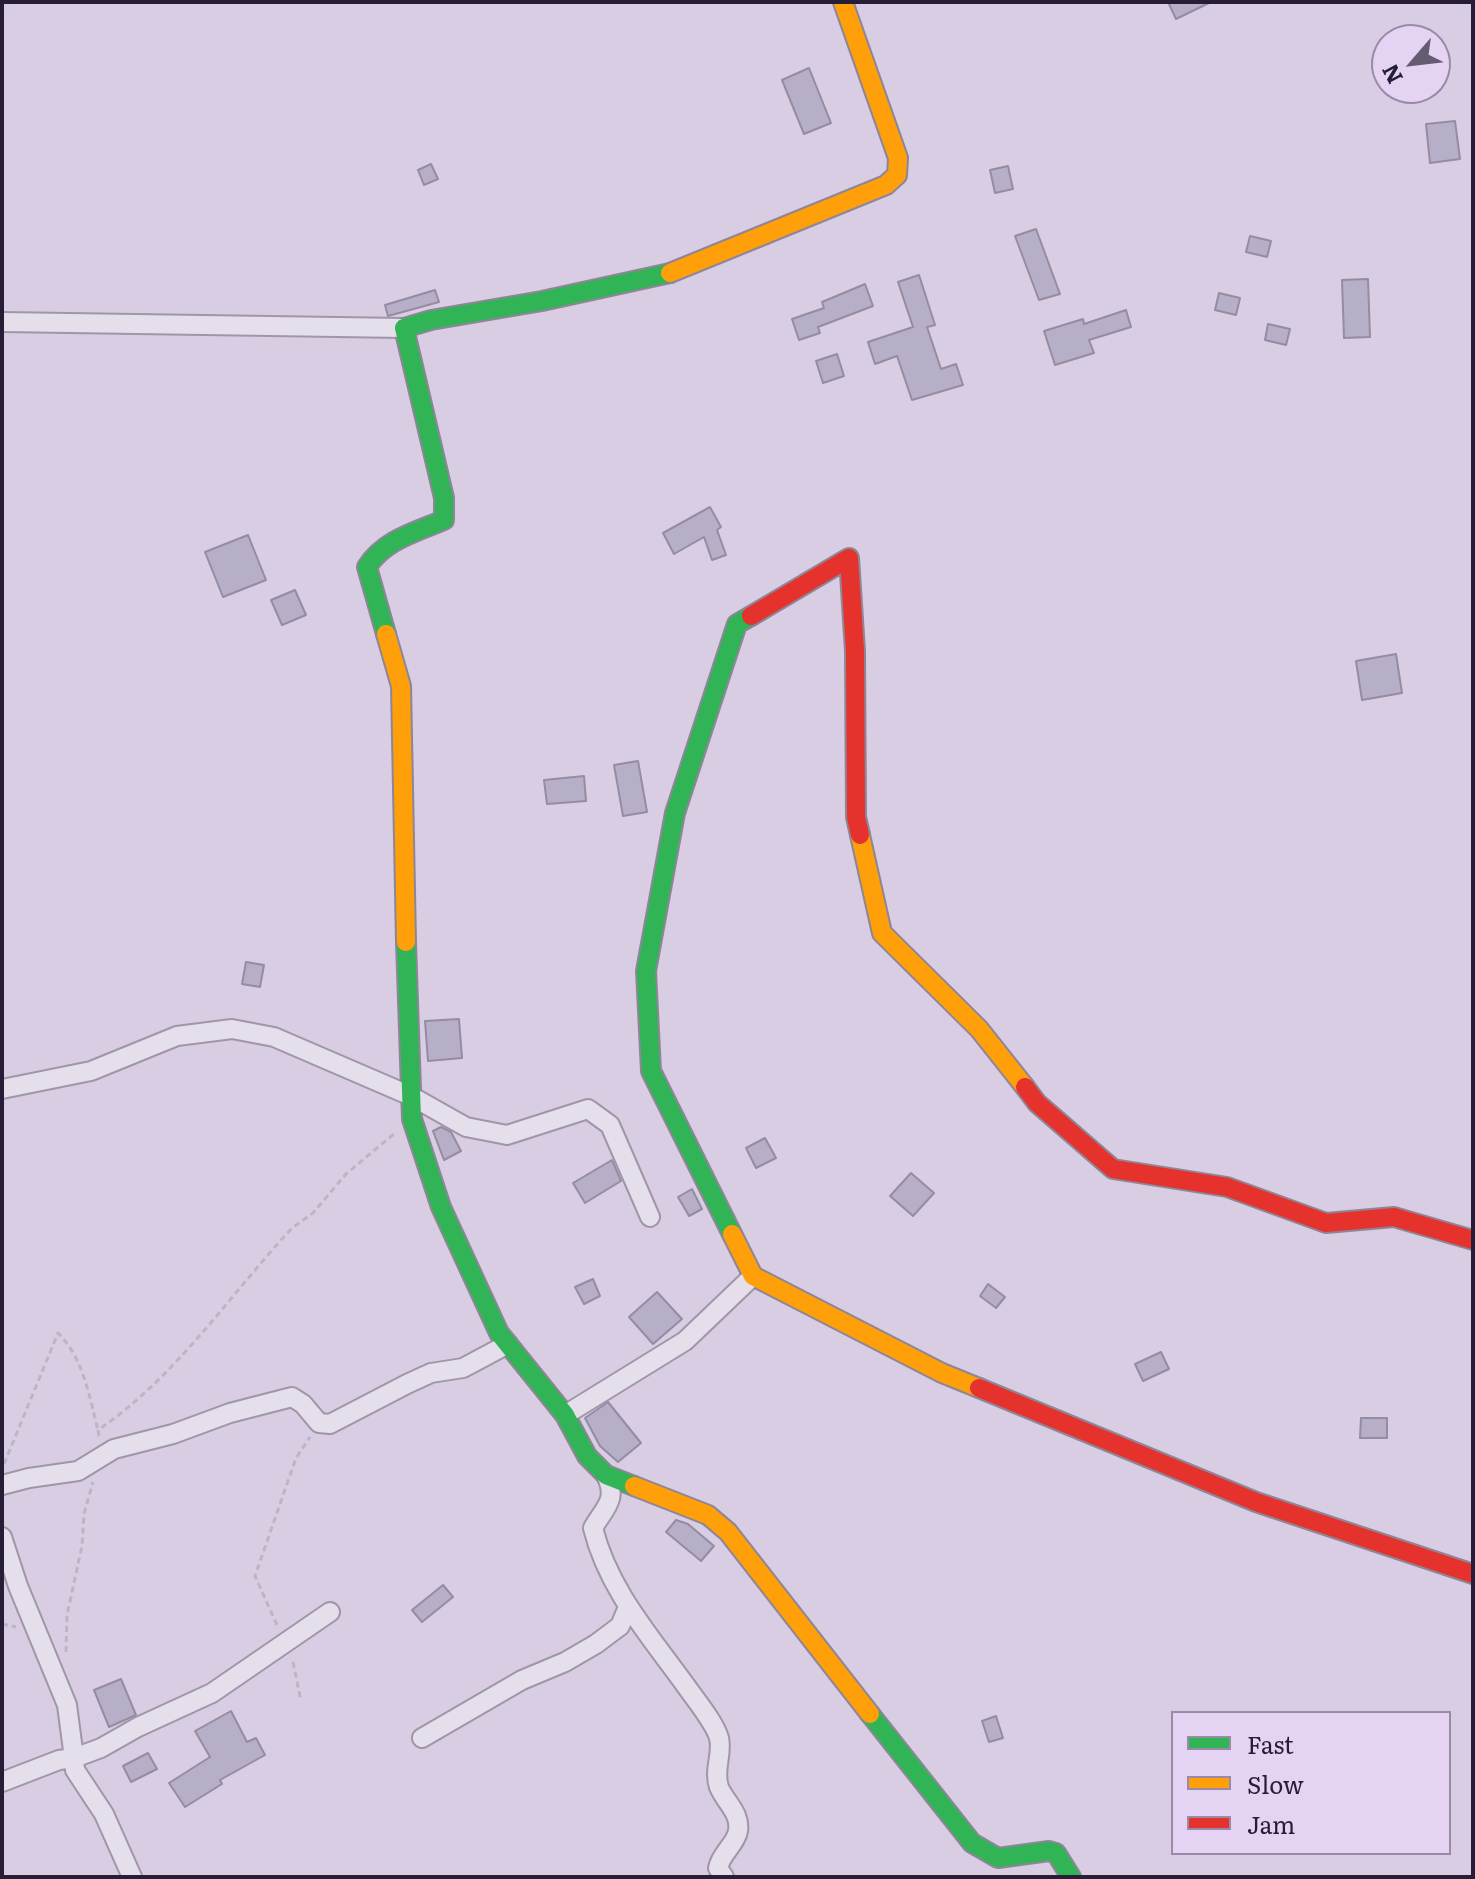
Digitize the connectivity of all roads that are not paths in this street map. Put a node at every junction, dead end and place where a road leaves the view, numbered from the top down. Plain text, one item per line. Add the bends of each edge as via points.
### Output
1 (843, 2) edge
2 (2, 322) edge
3 (404, 328) junction
4 (2, 1089) edge
5 (411, 1096) junction
6 (650, 1217) dead end
7 (1473, 1240) edge
8 (753, 1276) junction
9 (508, 1344) junction
10 (565, 1415) junction
11 (606, 1475) junction
12 (2, 1485) edge
13 (2, 1537) edge
14 (1473, 1574) edge
15 (628, 1607) junction
16 (330, 1612) dead end
17 (422, 1738) dead end
18 (74, 1758) junction
19 (2, 1782) edge
20 (132, 1877) edge
21 (724, 1877) edge
22 (1071, 1877) edge

1 - 3 street via 898,158 897,175 886,185 665,275
2 - 3 street
3 - 5 street via 444,498 444,520 383,548 367,567 401,686
4 - 5 street via 91,1071 177,1036 232,1029 274,1037
5 - 6 street via 466,1127 507,1135 588,1109 610,1125
5 - 9 street via 412,1119 441,1207
7 - 8 street via 1394,1217 1326,1223 1227,1187 1113,1169 1037,1103 979,1029 882,933 856,817 849,558 737,624 675,813 646,971 651,1071
8 - 10 street via 685,1341
8 - 14 street via 942,1373 1256,1502
9 - 10 street
9 - 12 street via 463,1368 431,1373 330,1424 319,1423 292,1397 114,1449 78,1471
10 - 11 street via 587,1456
11 - 15 street via 611,1500 593,1528 609,1574
11 - 22 street via 708,1515 728,1532 972,1843 998,1858 1056,1853
13 - 18 street via 67,1705
15 - 17 street via 620,1626 596,1644
15 - 21 street via 719,1737 719,1787 739,1828 720,1858 718,1868
16 - 18 street via 212,1693
18 - 19 street
18 - 20 street via 75,1770 104,1814

